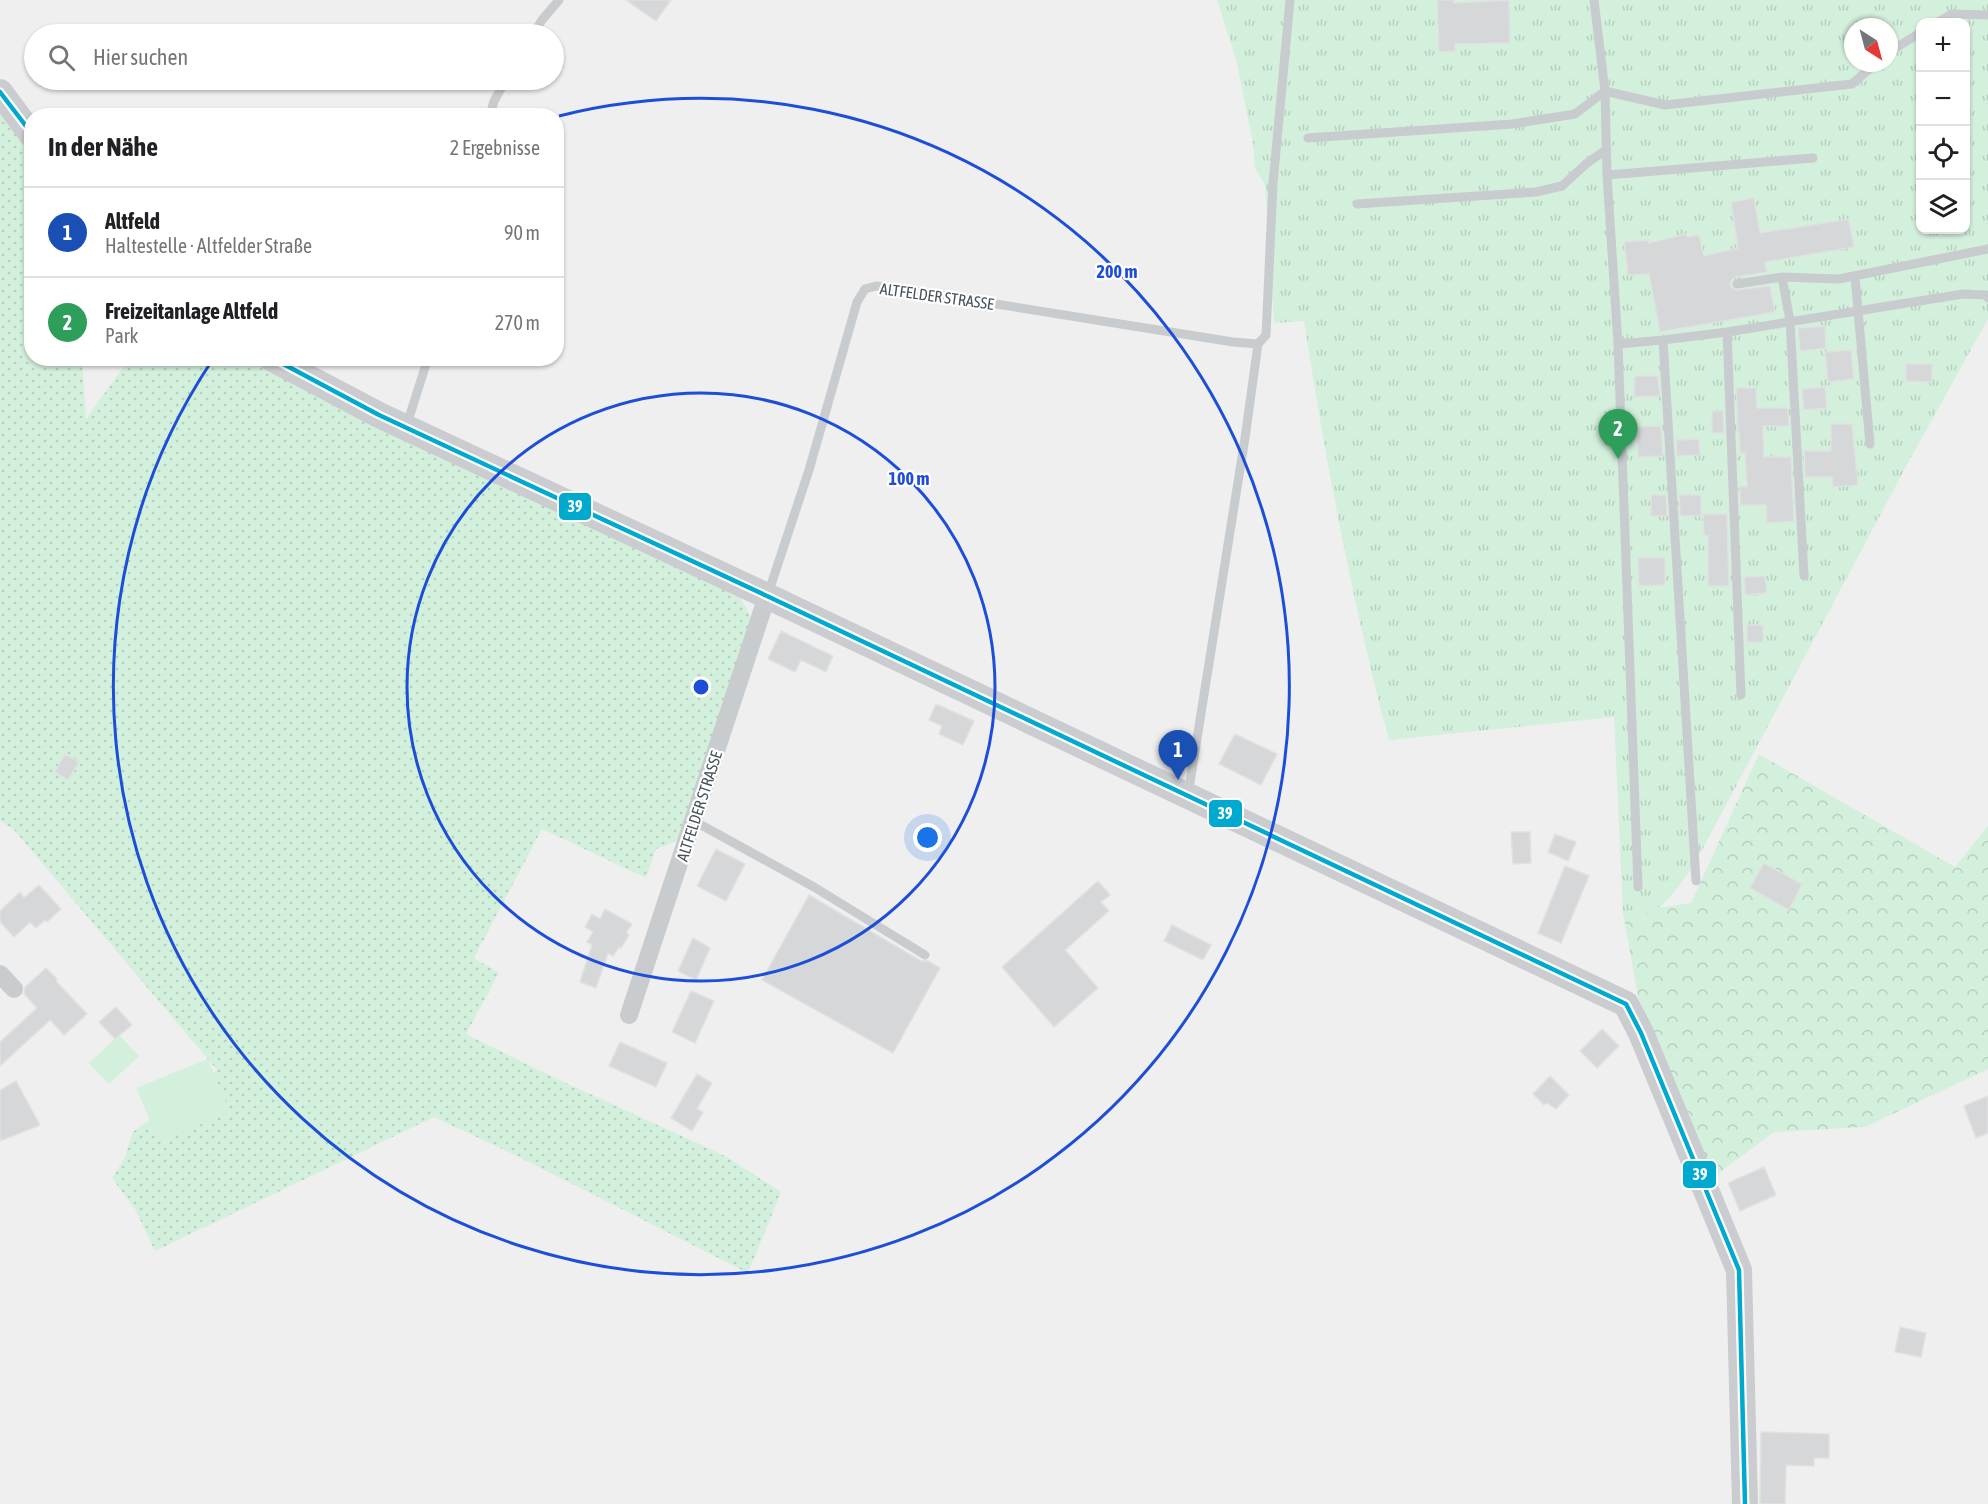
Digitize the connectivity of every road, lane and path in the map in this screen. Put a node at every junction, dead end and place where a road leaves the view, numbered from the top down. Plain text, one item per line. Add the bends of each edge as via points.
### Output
1 (559, 0) edge
2 (1290, 0) edge
3 (1594, 0) edge
4 (1988, 15) edge
5 (1945, 18) edge
6 (539, 24) edge
7 (1916, 35) edge
8 (1898, 46) edge
9 (1865, 72) edge
10 (501, 90) edge
11 (1605, 91) junction
12 (0, 92) edge
13 (492, 108) edge
14 (24, 124) edge
15 (1308, 138) dead end
16 (1606, 150) junction
17 (1813, 158) dead end
18 (1607, 175) junction
19 (1357, 204) dead end
20 (1988, 249) edge
21 (1782, 277) junction
22 (1855, 277) junction
23 (1737, 284) dead end
24 (1988, 298) edge
25 (1858, 311) junction
26 (1790, 321) junction
27 (1727, 332) junction
28 (1663, 340) junction
29 (1258, 344) junction
30 (1618, 344) junction
31 (287, 366) edge
32 (425, 366) edge
33 (406, 427) junction
34 (1870, 444) dead end
35 (1804, 576) dead end
36 (767, 596) junction
37 (1741, 694) dead end
38 (1187, 796) junction
39 (694, 821) junction
40 (1696, 881) dead end
41 (1638, 887) dead end
42 (925, 955) dead end
43 (0, 974) edge
44 (14, 989) dead end
45 (629, 1015) dead end
46 (1745, 1504) edge

1 - 6 lane
2 - 29 lane via 1273,183 1266,335
3 - 11 lane
4 - 5 lane via 1952,14
7 - 8 lane
9 - 11 lane via 1851,84 1665,105
10 - 13 lane
11 - 15 lane via 1575,114 1512,124
11 - 16 lane
12 - 14 street
16 - 18 lane
16 - 19 lane via 1562,186 1536,192
17 - 18 lane
18 - 30 lane
20 - 22 lane
21 - 22 lane
21 - 23 lane
21 - 26 lane
22 - 25 lane
24 - 25 lane via 1963,294
25 - 26 lane
25 - 34 lane
26 - 27 lane
26 - 35 lane
27 - 28 lane
27 - 37 lane
28 - 30 lane
28 - 40 lane
29 - 36 lane, ALTFELDER STRASSE via 896,288 865,289 857,302 809,470
29 - 38 lane
30 - 41 lane
31 - 33 street
32 - 33 lane
33 - 36 street
36 - 38 street
36 - 39 street, ALTFELDER STRASSE
38 - 46 street via 1626,1004 1739,1270
39 - 42 lane via 814,887
39 - 45 street, ALTFELDER STRASSE
43 - 44 street

